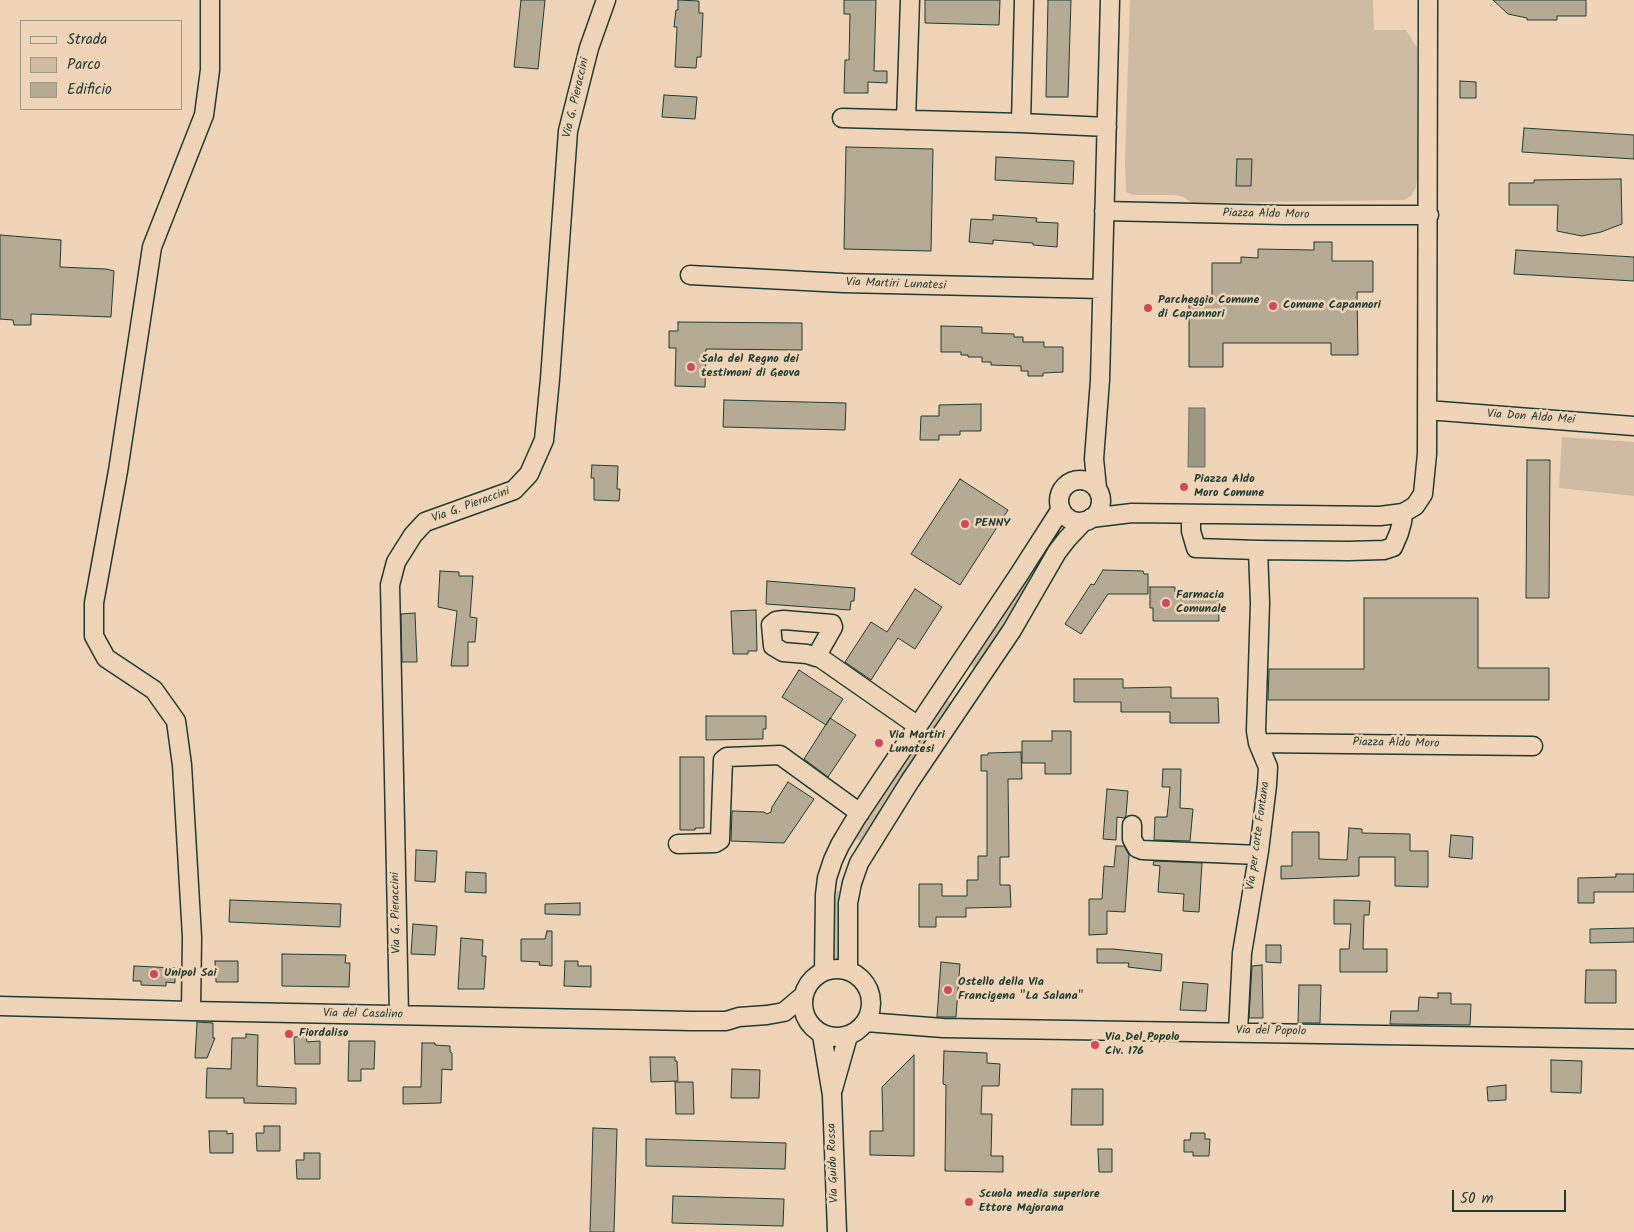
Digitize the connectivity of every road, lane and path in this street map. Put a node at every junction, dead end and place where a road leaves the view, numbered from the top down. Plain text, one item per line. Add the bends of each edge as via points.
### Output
1 (210, 0) edge
2 (606, 0) edge
3 (910, 0) edge
4 (1024, 0) edge
5 (1110, 0) edge
6 (1428, 0) edge
7 (842, 118) dead end
8 (906, 120) junction
9 (1021, 123) junction
10 (1106, 128) junction
11 (1104, 211) junction
12 (1429, 215) junction
13 (690, 275) dead end
14 (1102, 289) junction
15 (1428, 410) junction
16 (1634, 426) edge
17 (1095, 441) junction
18 (1073, 481) junction
19 (1098, 491) junction
20 (1060, 509) junction
21 (1132, 513) junction
22 (1402, 513) junction
23 (1191, 514) junction
24 (1088, 520) junction
25 (1258, 550) junction
26 (816, 657) dead end
27 (918, 726) junction
28 (1258, 743) junction
29 (1533, 746) dead end
30 (860, 812) junction
31 (1132, 825) dead end
32 (678, 844) dead end
33 (837, 851) junction
34 (1258, 855) junction
35 (859, 863) junction
36 (848, 970) junction
37 (824, 971) junction
38 (803, 996) junction
39 (871, 996) junction
40 (0, 1006) edge
41 (191, 1011) junction
42 (399, 1016) junction
43 (806, 1018) junction
44 (726, 1021) junction
45 (866, 1022) junction
46 (907, 1026) junction
47 (1238, 1032) junction
48 (822, 1035) junction
49 (848, 1036) junction
50 (1634, 1039) edge
51 (832, 1095) junction
52 (837, 1232) edge

1 - 41 street via 210,70 204,115 152,247 94,603 94,636 106,658 154,690 176,721 182,765 192,937
2 - 42 street, Via G. Pieraccini via 589,48 568,131 544,440 529,474 514,490 425,522 396,562 390,585
3 - 8 street
4 - 9 street
5 - 10 street
6 - 12 street
7 - 8 street
8 - 9 street
9 - 10 street
10 - 11 street
11 - 12 street, Piazza Aldo Moro
11 - 14 street
12 - 15 street
13 - 14 street, Via Martiri Lunatesi via 843,283
14 - 17 street
15 - 16 street, Via Don Aldo Mei
15 - 22 street via 1427,465 1422,494 1415,506
17 - 18 street via 1090,456
17 - 19 street via 1094,471
18 - 19 street via 1086,481
18 - 20 street via 1062,488
19 - 21 street via 1119,509
19 - 24 street via 1100,507
20 - 24 street via 1070,519
20 - 27 street
21 - 23 street
21 - 24 street
22 - 23 street via 1380,516
22 - 25 street via 1393,547 1384,550
23 - 25 street via 1196,548
24 - 35 street via 1057,552 1012,630
25 - 28 street, Via per corte Fontana
26 - 27 street
27 - 30 street
28 - 29 street, Piazza Aldo Moro
28 - 34 street, Via per corte Fontana via 1268,767
30 - 32 street via 780,755 727,757 723,760 720,840 715,843
30 - 33 street
31 - 34 street via 1132,839 1142,850
33 - 35 street
33 - 37 street via 827,878 825,895
34 - 47 street, Via per corte Fontana via 1242,953
35 - 36 street via 848,903
36 - 37 street
36 - 39 street via 863,980
37 - 38 street via 811,981
38 - 43 street
38 - 44 street, Via del Casalino via 784,1012
39 - 45 street via 872,1005
39 - 46 street, Via del Popolo via 882,1011
40 - 41 street, Via del Casalino
41 - 42 street, Via del Casalino
42 - 44 street, Via del Casalino
43 - 44 street, Via del Casalino via 758,1025
43 - 48 street
45 - 46 street, Via del Popolo
45 - 49 street
46 - 47 street, Via del Popolo
47 - 50 street, Via del Popolo
48 - 49 street
48 - 51 street, Via Guido Rossa
49 - 51 street, Via Guido Rossa
51 - 52 street, Via Guido Rossa

